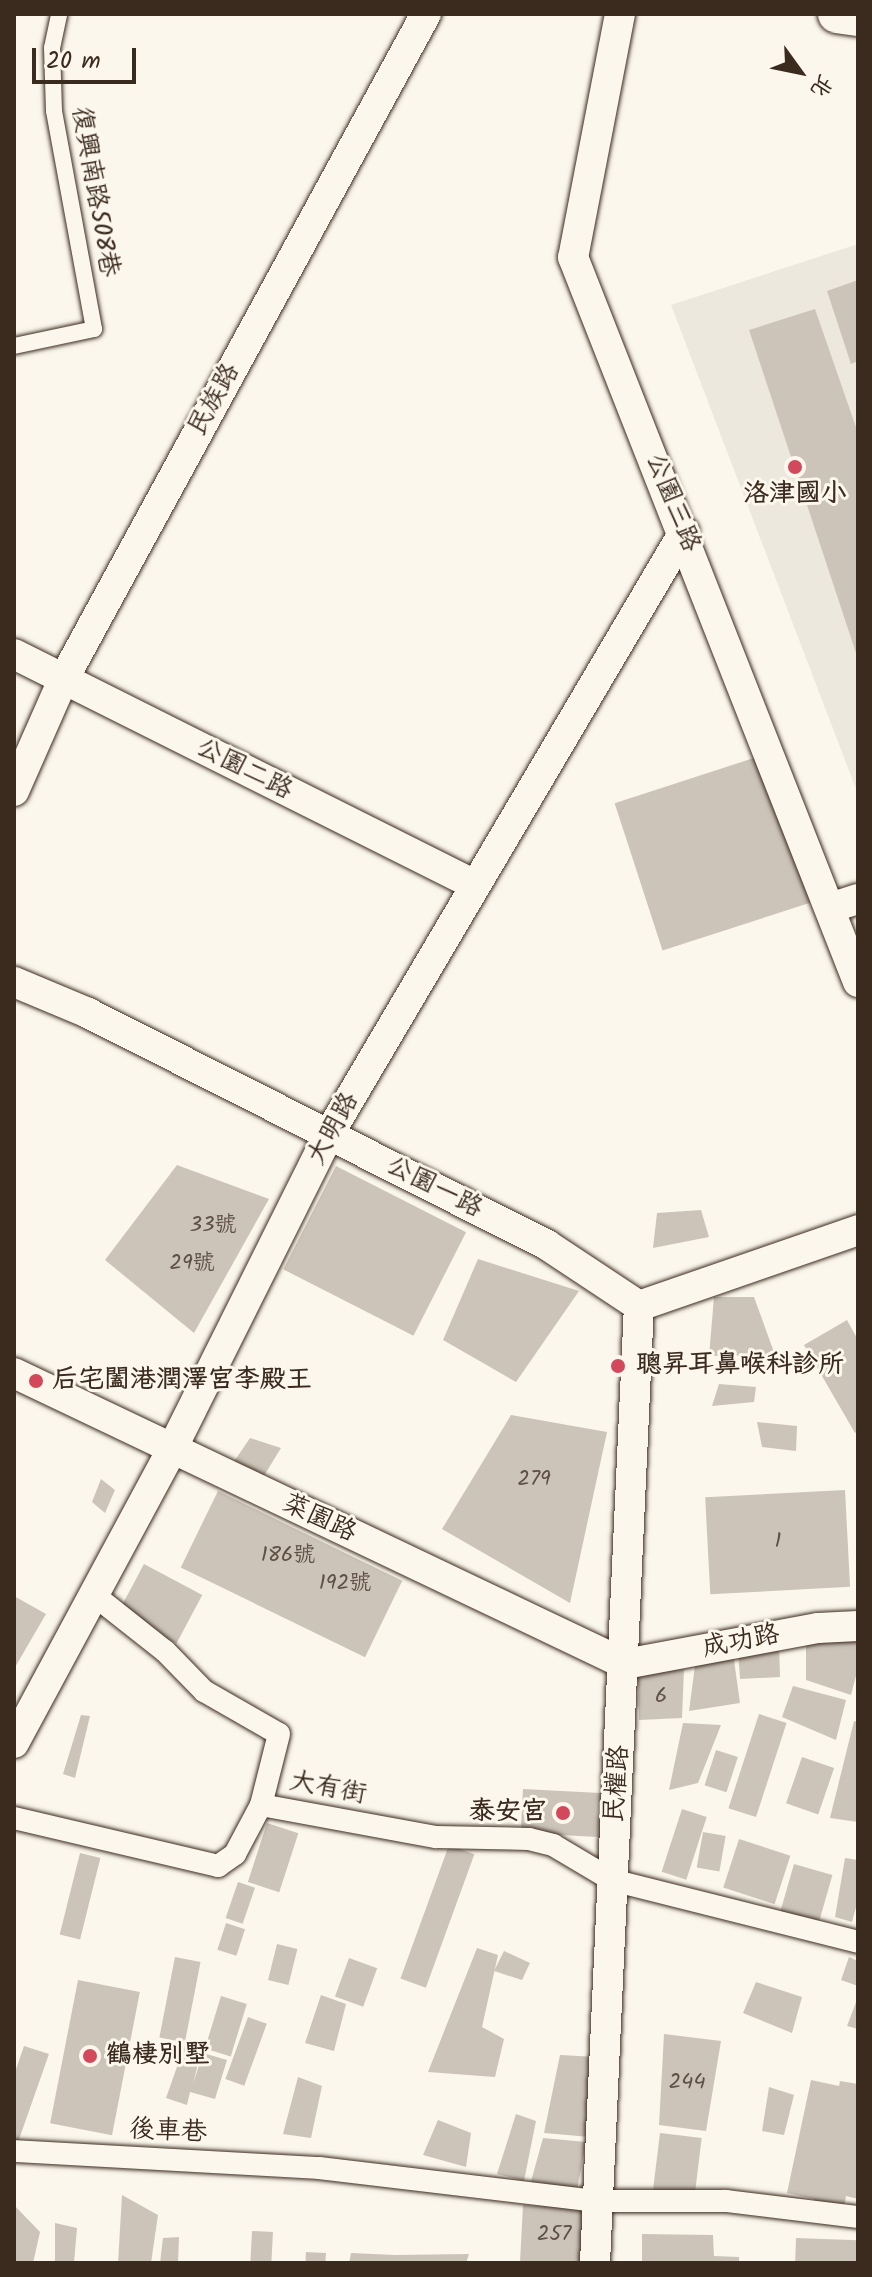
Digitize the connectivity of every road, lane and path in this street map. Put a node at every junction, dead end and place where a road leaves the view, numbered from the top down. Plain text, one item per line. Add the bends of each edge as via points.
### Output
1 (59, 14) edge
2 (426, 14) edge
3 (620, 14) edge
4 (837, 14) edge
5 (858, 17) edge
6 (14, 346) edge
7 (684, 532) junction
8 (14, 654) edge
9 (63, 680) junction
10 (14, 791) edge
11 (475, 885) junction
12 (844, 904) edge
13 (14, 982) edge
14 (858, 982) edge
15 (329, 1134) junction
16 (858, 1230) edge
17 (639, 1306) junction
18 (14, 1373) edge
19 (172, 1449) junction
20 (94, 1595) junction
21 (858, 1626) edge
22 (625, 1664) junction
23 (14, 1743) edge
24 (261, 1805) junction
25 (14, 1818) edge
26 (612, 1880) junction
27 (858, 1942) edge
28 (14, 2151) edge
29 (597, 2201) junction
30 (858, 2217) edge
31 (595, 2263) edge

1 - 6 lane, 復興南路508巷 via 52,48 54,111 94,329
2 - 9 street, 民族路
3 - 7 street, 公園三路 via 573,257
4 - 5 street
7 - 11 street, 大明路
7 - 12 street, 公園三路
8 - 9 street, 公園二路
9 - 10 street, 民族路
9 - 11 street, 公園二路
11 - 15 street, 大明路
12 - 14 street, 公園三路
13 - 15 street, 公園一路 via 88,1013
15 - 17 street, 公園一路 via 547,1245
15 - 19 street, 大明路
16 - 17 street
17 - 22 street, 民權路
18 - 19 street, 菜園路
19 - 20 street, 大明路
19 - 22 street, 菜園路
20 - 23 street, 大明路
20 - 24 street via 165,1651 204,1691 279,1734
21 - 22 street, 成功路 via 818,1628
22 - 26 street, 民權路
24 - 25 street, 大有街 via 235,1854 218,1866
24 - 26 street, 大有街 via 436,1837 529,1839 553,1845
26 - 27 street, 大有街
26 - 29 street, 民權路
28 - 29 street, 後車巷 via 319,2168
29 - 30 street via 726,2201
29 - 31 street, 民權路

